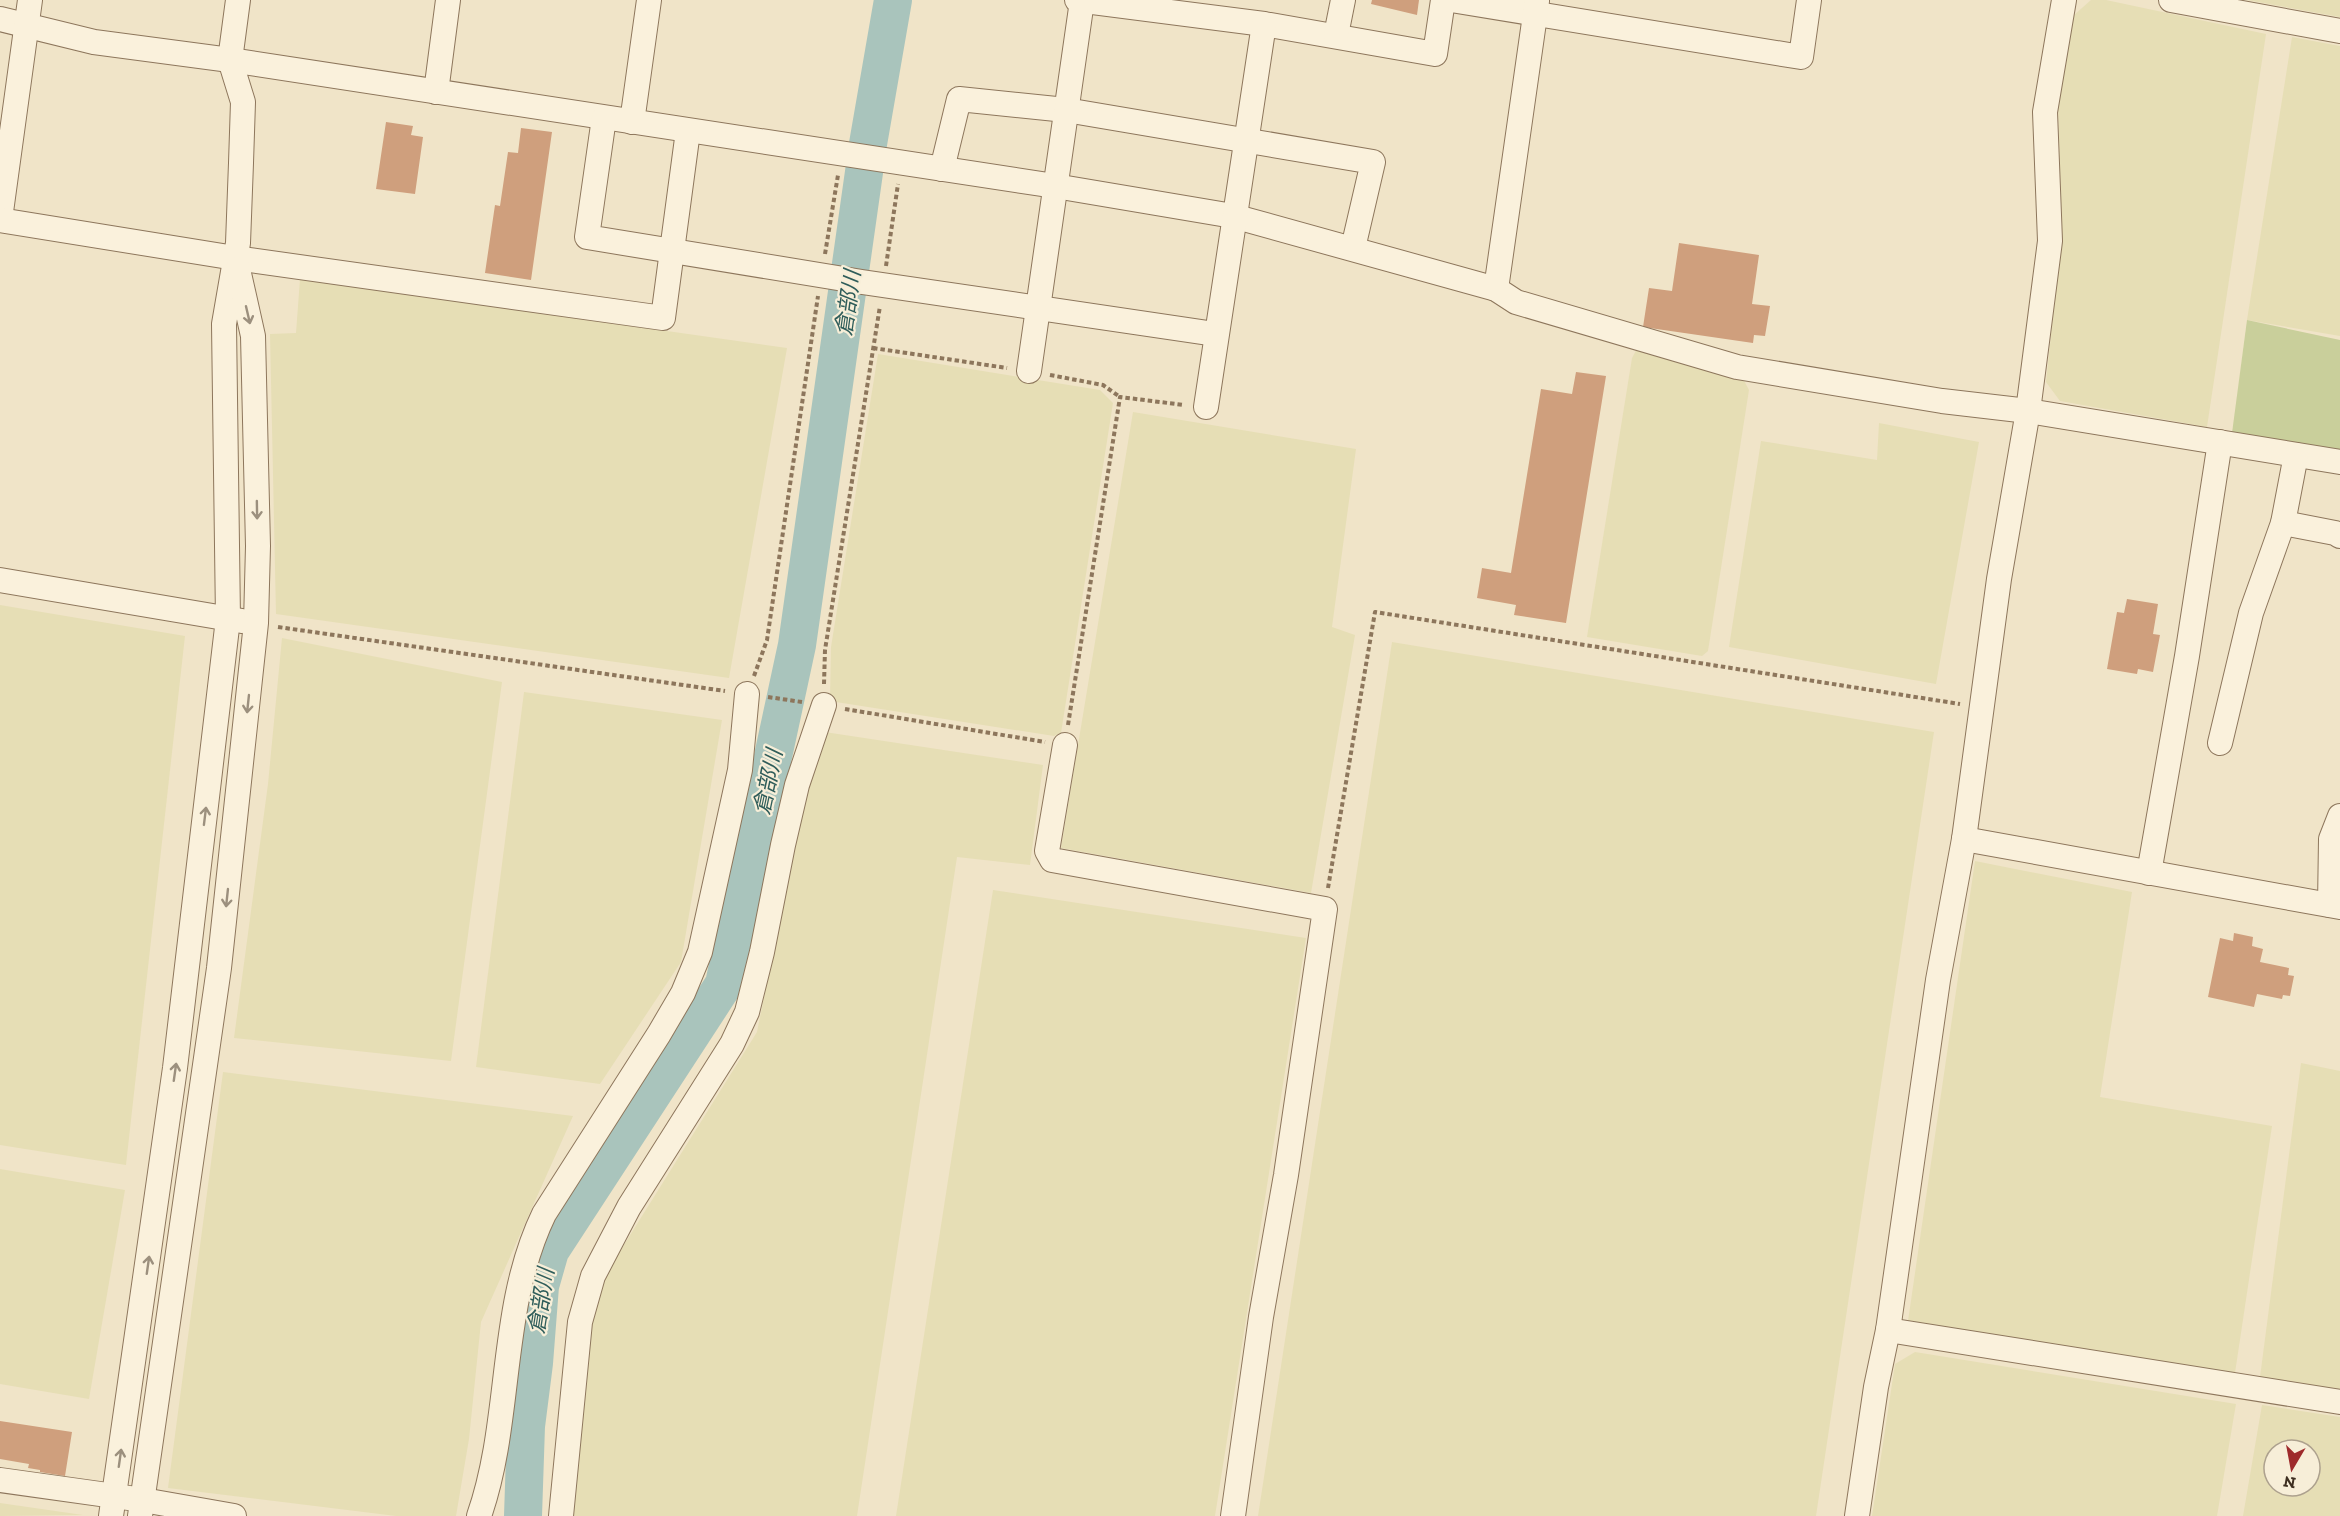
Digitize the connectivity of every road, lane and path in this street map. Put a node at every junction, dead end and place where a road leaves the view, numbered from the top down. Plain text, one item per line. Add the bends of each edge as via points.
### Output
1 (30, 0) edge
2 (238, 0) edge
3 (448, 0) edge
4 (649, 0) edge
5 (1077, 0) edge
6 (1342, 0) edge
7 (1443, 0) edge
8 (1451, 0) edge
9 (1809, 0) edge
10 (2064, 0) edge
11 (2171, 0) edge
12 (1082, 1) edge
13 (1128, 4) edge
14 (1536, 8) edge
15 (1239, 10) edge
16 (0, 19) edge
17 (1264, 24) junction
18 (26, 26) junction
19 (2340, 31) edge
20 (1336, 35) junction
21 (230, 60) junction
22 (436, 92) junction
23 (1066, 110) junction
24 (604, 118) junction
25 (632, 122) junction
26 (688, 130) junction
27 (1246, 141) junction
28 (870, 158) junction
29 (942, 169) junction
30 (1055, 186) junction
31 (1233, 216) junction
32 (0, 220) edge
33 (1353, 248) junction
34 (673, 251) junction
35 (235, 258) junction
36 (852, 280) junction
37 (1496, 290) junction
38 (1036, 308) junction
39 (1215, 334) junction
40 (873, 348) junction
41 (1029, 371) junction
42 (1120, 397) junction
43 (1206, 407) joint
44 (2028, 411) junction
45 (2220, 442) junction
46 (2296, 455) junction
47 (2340, 462) edge
48 (2283, 523) junction
49 (2340, 536) edge
50 (0, 580) edge
51 (228, 619) junction
52 (256, 624) junction
53 (752, 695) junction
54 (816, 704) junction
55 (1981, 710) junction
56 (2220, 743) dead end
57 (1065, 745) junction
58 (2340, 816) edge
59 (1964, 839) junction
60 (2149, 873) junction
61 (2335, 906) edge
62 (1325, 909) junction
63 (1888, 1330) junction
64 (2340, 1402) edge
65 (0, 1480) edge
66 (113, 1506) edge
67 (142, 1508) edge
68 (234, 1516) edge
69 (479, 1516) edge
70 (561, 1516) edge
71 (1233, 1516) edge
72 (1857, 1516) edge

1 - 18 street
2 - 21 street
3 - 22 street
4 - 25 street
5 - 12 street
6 - 20 street
7 - 20 street via 1435,54
8 - 14 street
9 - 14 street via 1801,57
10 - 44 street via 2045,112 2050,241
11 - 19 street
12 - 13 street
12 - 23 street
13 - 15 street
14 - 37 street
15 - 17 street
16 - 18 street
17 - 20 street
17 - 27 street
18 - 21 street via 94,42
18 - 32 street
21 - 22 street
21 - 35 street via 243,102
22 - 24 street
23 - 27 street
23 - 29 street via 959,99
23 - 30 street
24 - 25 street
24 - 34 street via 587,237
25 - 26 street
26 - 28 street
26 - 34 street
27 - 31 street
27 - 33 street via 1373,162
28 - 29 street
28 - 36 path
28 - 36 path
29 - 30 street
30 - 31 street
30 - 38 street
31 - 33 street
31 - 39 street
32 - 35 street
33 - 37 street
34 - 35 street via 663,318
34 - 36 street
35 - 51 street via 224,324
35 -> 52 street via 253,336
36 - 38 street
36 - 40 path
36 - 53 path
37 - 44 street via 1516,302 1737,367
38 - 39 street
38 - 41 street
39 - 43 street
40 - 41 path
40 - 54 path
41 - 42 path via 1103,385
42 - 43 path
42 - 57 path
44 - 45 street
44 - 55 street
45 - 46 street
45 - 60 street
46 - 47 street
46 - 48 street
48 - 49 street
48 - 56 street via 2251,613
50 - 51 street
51 - 52 street
66 -> 51 street via 175,1068
52 - 53 path
52 -> 67 street via 219,968
53 - 54 path
53 - 69 street via 740,770 700,952 659,1034 532,1238 511,1324 490,1483
54 - 57 path
54 - 70 street via 747,1012 732,1044 629,1207 593,1276 580,1322
55 - 59 street
55 - 62 path via 1971,705 1375,612
57 - 62 street via 1047,851 1052,860
58 - 61 street via 2331,839
59 - 60 street
59 - 63 street via 1938,980
60 - 61 street
62 - 71 street
63 - 64 street
63 - 72 street
65 - 66 street
66 - 67 street
67 - 68 street

